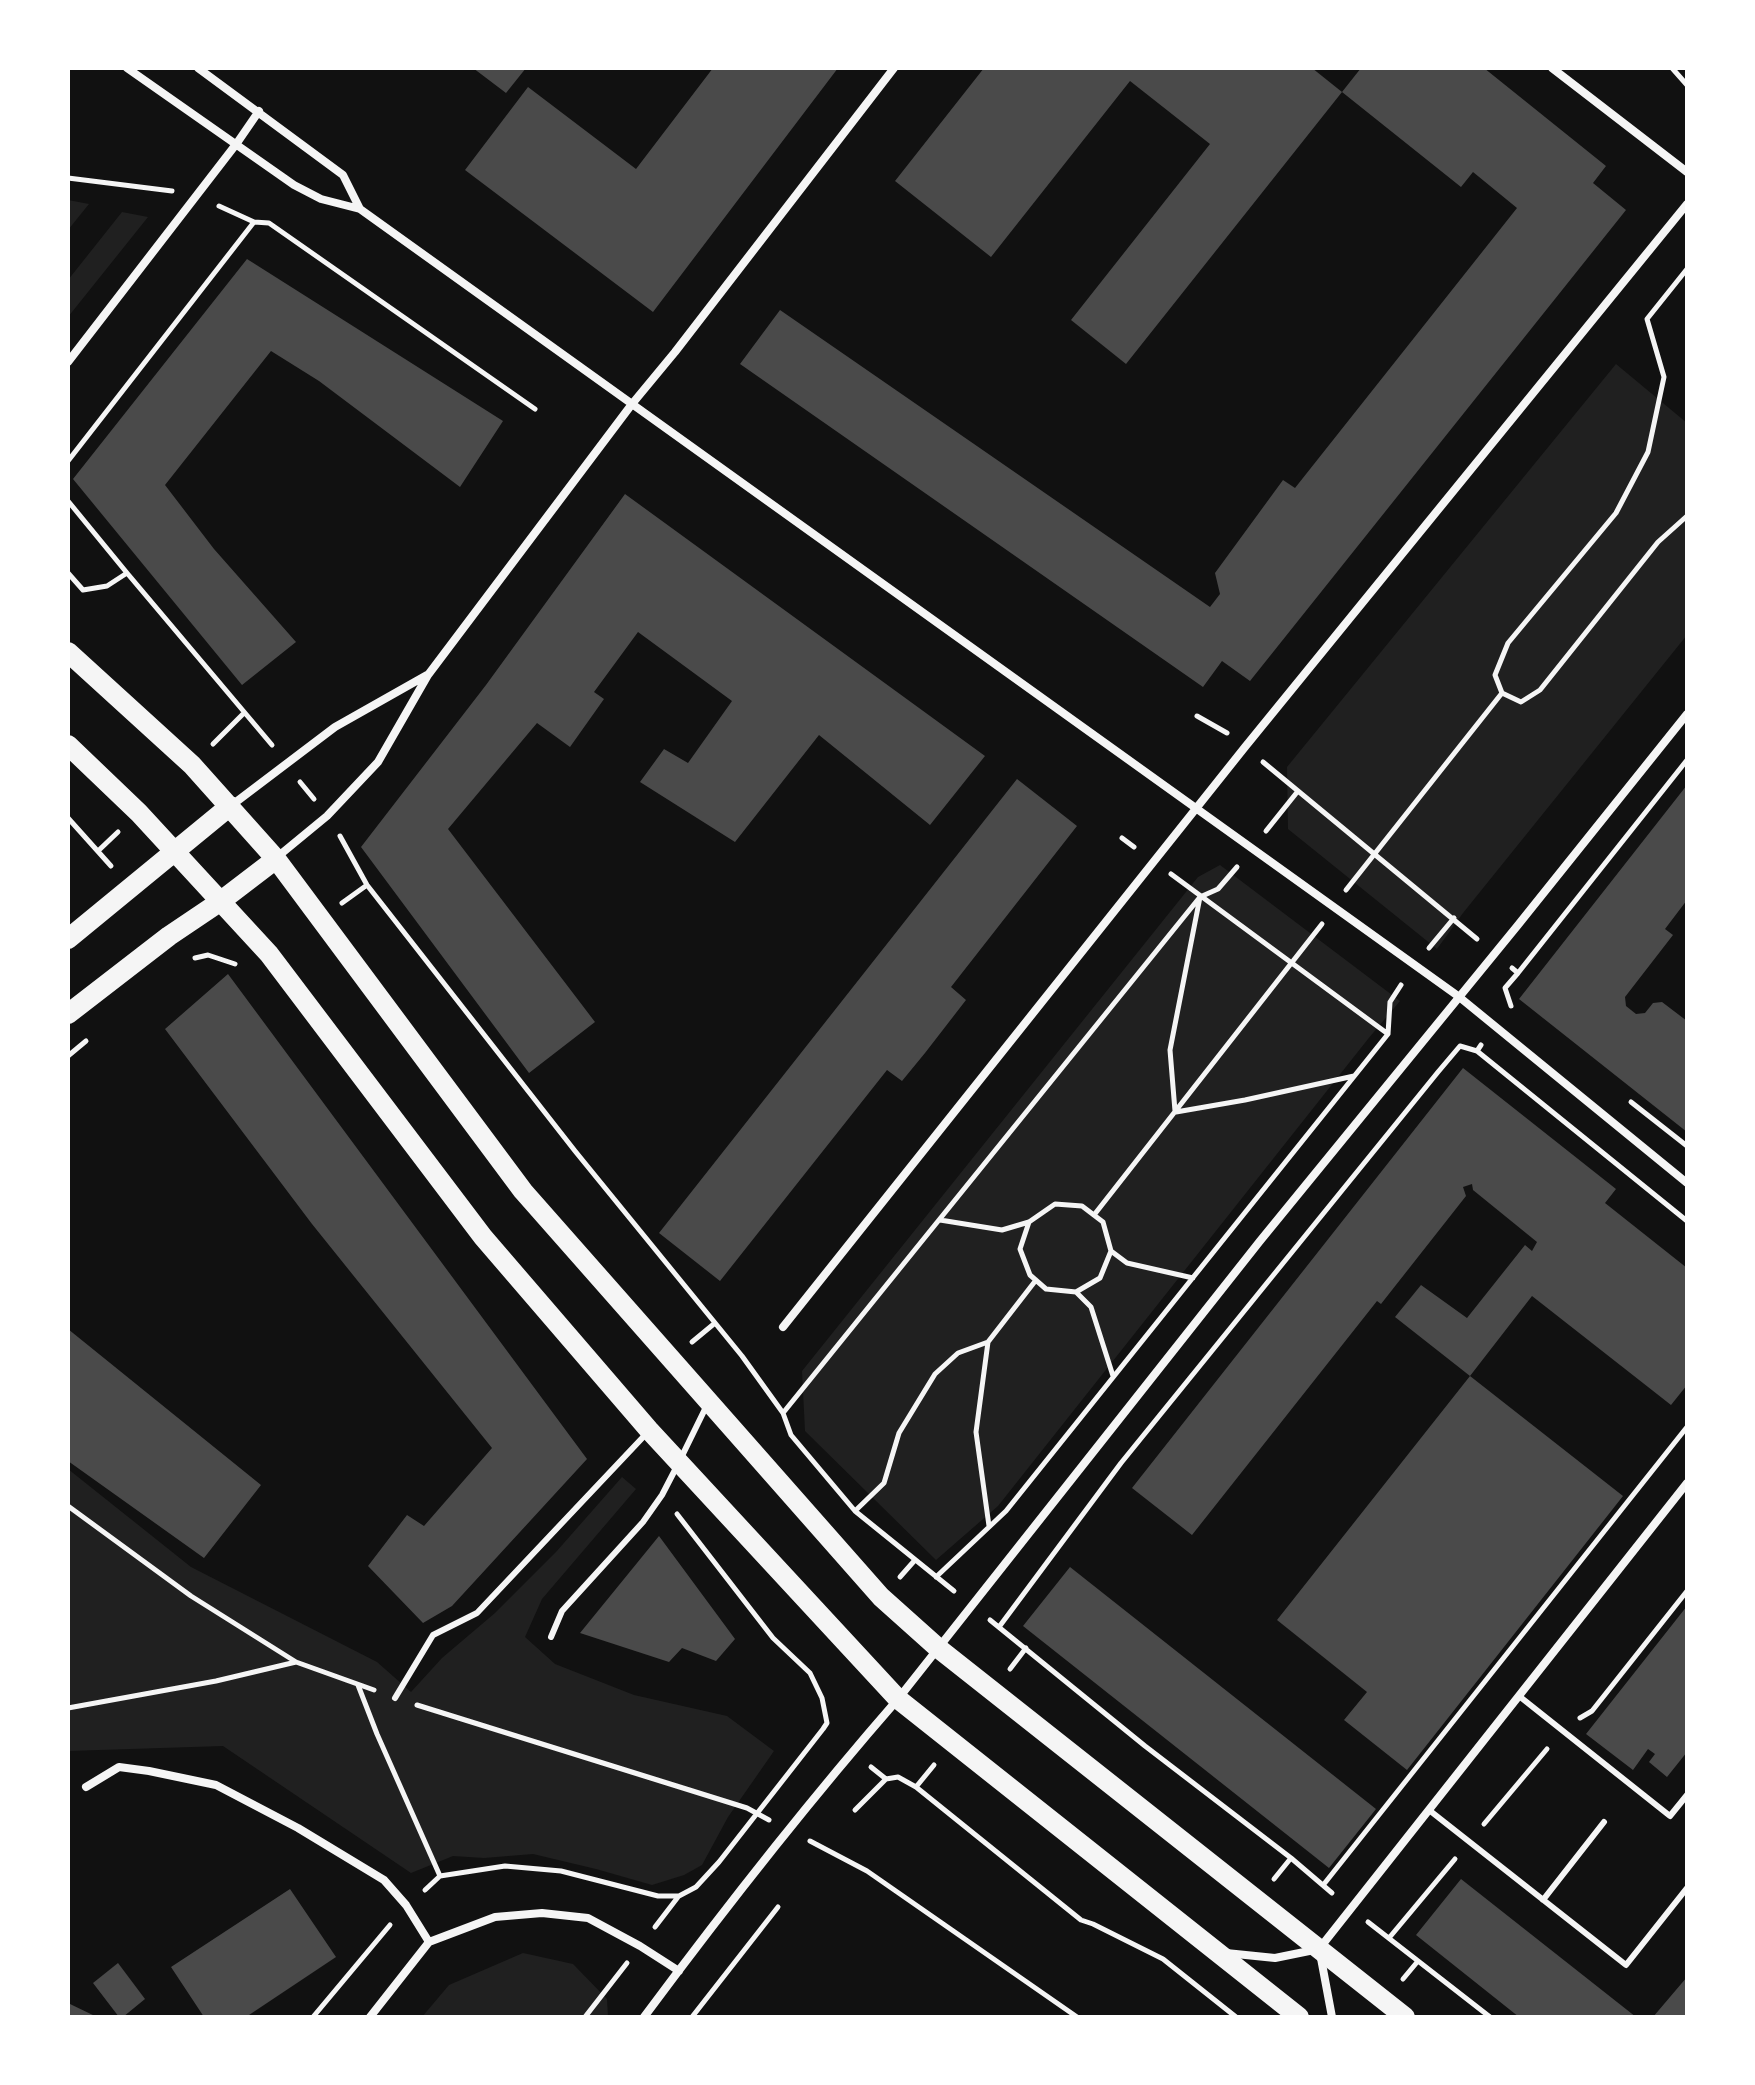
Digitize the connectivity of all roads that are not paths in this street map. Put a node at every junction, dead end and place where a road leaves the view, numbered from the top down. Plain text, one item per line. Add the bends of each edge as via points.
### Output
1 (127, 68) edge
2 (198, 68) edge
3 (894, 68) edge
4 (1552, 68) edge
5 (259, 111) junction
6 (237, 143) junction
7 (1687, 172) edge
8 (1687, 204) edge
9 (360, 209) junction
10 (68, 362) edge
11 (632, 404) junction
12 (68, 652) edge
13 (428, 675) junction
14 (1687, 714) edge
15 (68, 745) edge
16 (230, 806) junction
17 (1196, 808) junction
18 (176, 851) junction
19 (276, 859) junction
20 (221, 901) junction
21 (68, 939) edge
22 (1458, 996) junction
23 (68, 1014) edge
24 (1687, 1183) edge
25 (783, 1327) dead end
26 (708, 1402) junction
27 (649, 1430) junction
28 (679, 1463) junction
29 (1687, 1483) edge
30 (551, 1637) dead end
31 (938, 1648) junction
32 (1519, 1696) junction
33 (395, 1698) road end
34 (898, 1699) junction
35 (86, 1787) dead end
36 (1687, 1795) edge
37 (1429, 1810) junction
38 (1604, 1822) dead end
39 (1687, 1888) edge
40 (1543, 1900) junction
41 (429, 1942) junction
42 (1319, 1949) junction
43 (1217, 1953) junction
44 (679, 1971) junction
45 (370, 2017) edge
46 (644, 2017) edge
47 (1299, 2017) edge
48 (1332, 2017) edge
49 (1405, 2017) edge

1 - 6 street
2 - 5 street
3 - 11 street
4 - 7 street
5 - 6 street
5 - 9 street via 343,175
6 - 9 street via 294,185
6 - 10 street
8 - 17 street
9 - 11 street
11 - 13 street
11 - 17 street
12 - 16 main road
13 - 16 street via 335,727
13 - 19 street via 378,762
14 - 22 street
15 - 18 main road
16 - 18 main road
16 - 19 main road
17 - 22 street
17 - 25 street
18 - 20 main road
18 - 21 main road
19 - 20 main road
19 - 26 main road via 523,1191
20 - 23 main road
20 - 27 main road via 269,954 483,1237
22 - 24 street
22 - 31 street
26 - 28 lane
26 - 31 main road via 881,1597
27 - 28 main road
27 - 33 lane via 477,1613 433,1635
28 - 30 lane via 643,1522 562,1611
28 - 34 main road
29 - 32 street
31 - 34 street
31 - 42 main road
32 - 36 lane via 1670,1816
32 - 37 street
34 - 43 main road
34 - 44 street
35 - 41 street via 119,1767 216,1785 384,1880
37 - 40 lane
37 - 42 street
38 - 40 lane
39 - 40 lane via 1626,1965
41 - 44 street via 495,1917 542,1913 588,1918
41 - 45 street
42 - 43 street via 1275,1958
42 - 48 street
42 - 49 main road
43 - 47 main road
44 - 46 street

